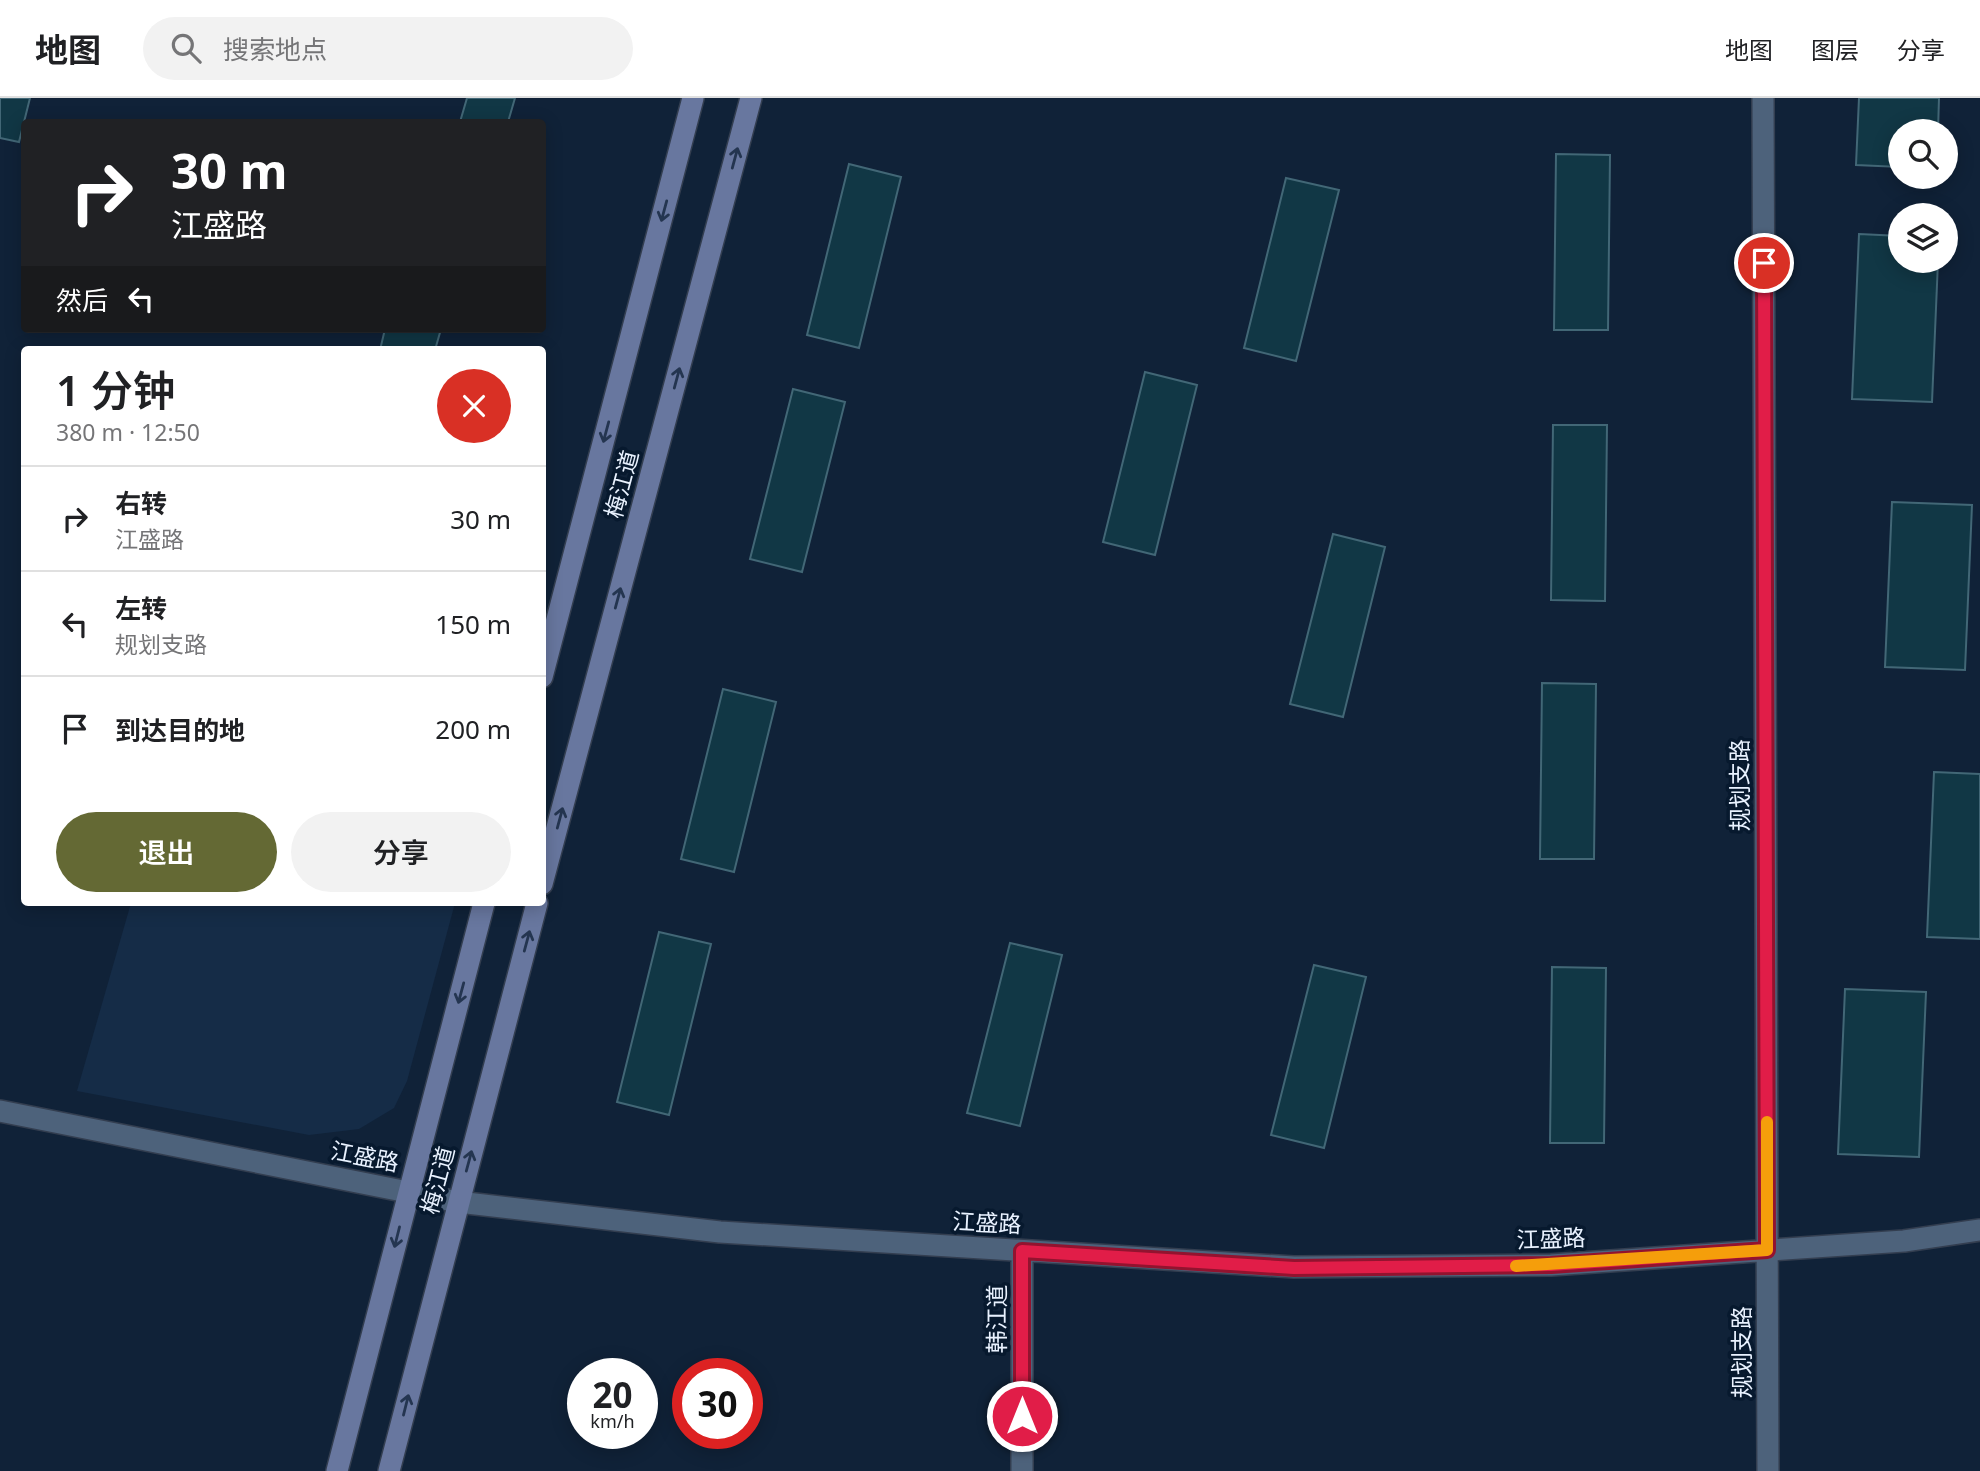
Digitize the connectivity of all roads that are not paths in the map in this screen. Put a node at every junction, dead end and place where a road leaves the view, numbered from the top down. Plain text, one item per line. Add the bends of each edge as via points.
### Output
1 (693, 98) edge
2 (751, 98) edge
3 (1763, 98) edge
4 (546, 662) edge
5 (546, 869) edge
6 (483, 906) edge
7 (536, 906) edge
8 (0, 1111) edge
9 (409, 1192) junction
10 (458, 1202) junction
11 (1980, 1230) edge
12 (1767, 1250) junction
13 (1022, 1251) junction
14 (337, 1471) edge
15 (389, 1471) edge
16 (1022, 1471) edge
17 (1768, 1471) edge

1 -> 4 street, 梅江道
5 -> 2 street, 梅江道
3 - 12 street, 规划支路
6 -> 9 street, 梅江道
10 -> 7 street, 梅江道
8 - 9 street, 江盛路
9 - 10 street, 江盛路
9 -> 14 street, 梅江道
10 - 13 street, 江盛路 via 720,1232
15 -> 10 street, 梅江道
11 - 12 street, 江盛路 via 1904,1241
12 - 13 street, 江盛路 via 1551,1265 1294,1268
12 - 17 street, 规划支路
13 - 16 street, 韩江道

